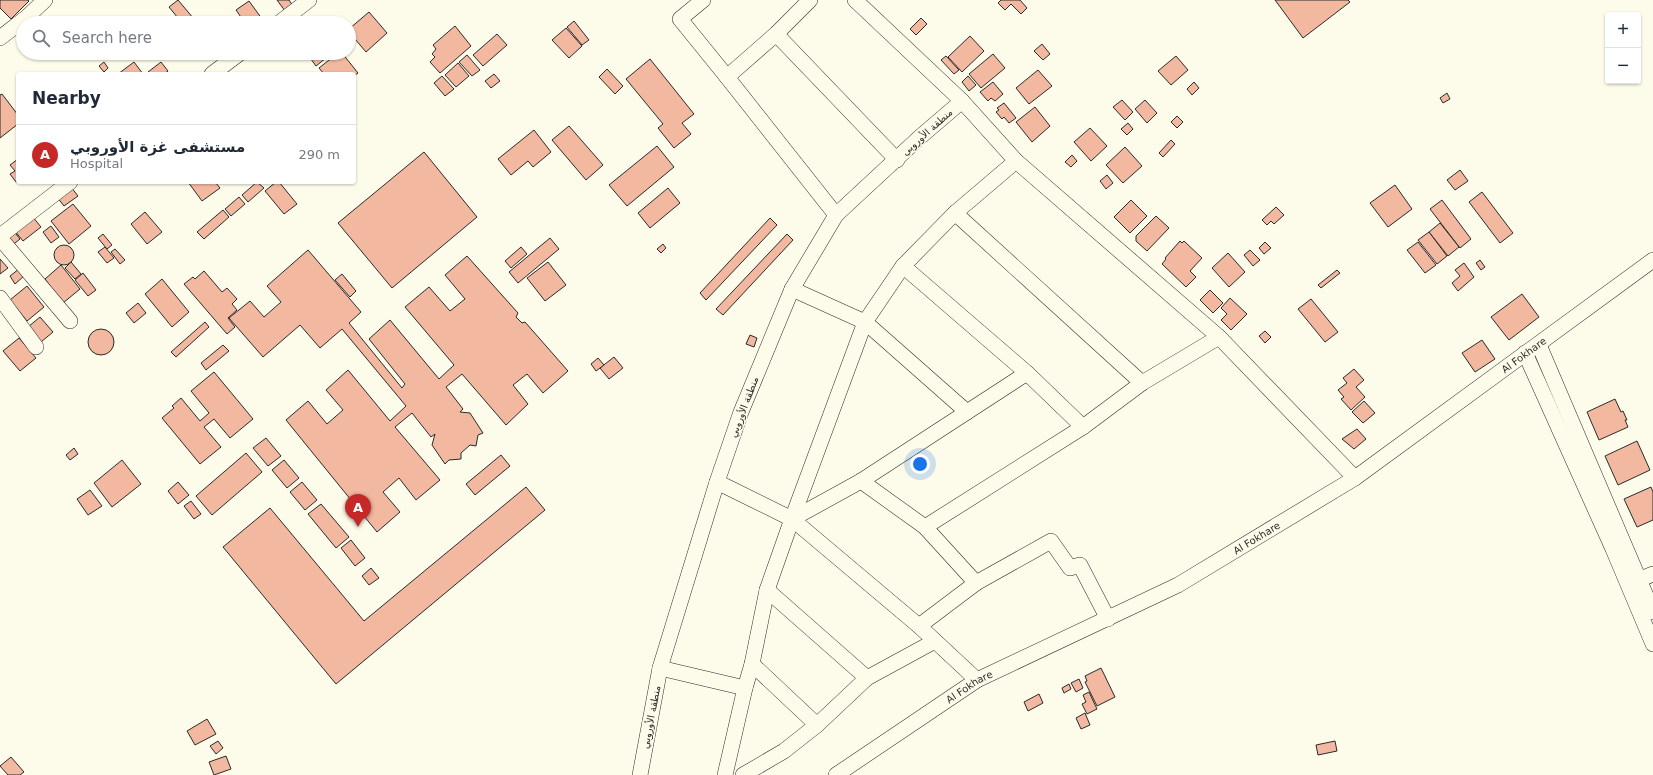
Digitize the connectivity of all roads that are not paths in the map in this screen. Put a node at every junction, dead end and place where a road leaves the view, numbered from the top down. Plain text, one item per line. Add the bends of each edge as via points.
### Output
1 (45, 0) edge
2 (309, 0) edge
3 (703, 0) edge
4 (810, 0) edge
5 (855, 0) edge
6 (28, 16) edge
7 (288, 16) edge
8 (16, 26) edge
9 (776, 34) junction
10 (0, 38) edge
11 (231, 60) edge
12 (215, 72) edge
13 (728, 77) junction
14 (962, 101) junction
15 (897, 160) junction
16 (1016, 161) junction
17 (67, 184) edge
18 (955, 213) junction
19 (836, 215) junction
20 (0, 237) edge
21 (1653, 260) edge
22 (903, 266) junction
23 (792, 289) junction
24 (0, 298) edge
25 (70, 321) dead end
26 (865, 322) junction
27 (1219, 338) junction
28 (1539, 345) junction
29 (36, 347) dead end
30 (1525, 353) junction
31 (1027, 373) junction
32 (1142, 383) junction
33 (966, 412) junction
34 (1083, 427) junction
35 (1355, 478) junction
36 (861, 481) junction
37 (718, 482) junction
38 (792, 519) junction
39 (925, 527) junction
40 (1640, 579) edge
41 (976, 583) junction
42 (767, 590) junction
43 (1653, 612) edge
44 (1108, 619) junction
45 (919, 626) junction
46 (935, 641) junction
47 (1653, 644) edge
48 (752, 664) junction
49 (660, 668) junction
50 (867, 678) junction
51 (977, 680) junction
52 (745, 688) junction
53 (817, 725) junction
54 (640, 775) edge
55 (725, 775) edge
56 (743, 775) edge
57 (836, 775) edge

1 - 6 street
2 - 7 street
3 - 13 street via 680,19
4 - 9 street
5 - 14 street
8 - 10 street
9 - 13 street
9 - 15 street
11 - 12 street
13 - 19 street
14 - 15 street, منطقة الأوروبي
14 - 16 street
15 - 19 street, منطقة الأوروبي
16 - 18 street
16 - 27 street
17 - 20 street
18 - 22 street
18 - 32 street
19 - 23 street, منطقة الأوروبي
20 - 25 street
21 - 28 street, Al Fokhare
22 - 26 street
22 - 31 street
23 - 26 street
23 - 37 street, منطقة الأوروبي via 741,412
24 - 29 street
26 - 33 street
26 - 38 street
27 - 32 street
27 - 35 street
28 - 30 street, Al Fokhare
28 - 40 street
30 - 35 street, Al Fokhare
30 - 40 street
31 - 33 street
31 - 34 street
32 - 34 street
33 - 36 street
34 - 39 street
35 - 44 street, Al Fokhare via 1178,585
36 - 38 street
36 - 39 street
37 - 38 street
37 - 49 street, منطقة الأوروبي
38 - 42 street
38 - 45 street
39 - 41 street
40 - 43 street
40 - 47 street
41 - 44 street via 1051,541 1070,568 1080,565
41 - 45 street
42 - 48 street
42 - 50 street
44 - 51 street, Al Fokhare
45 - 46 street
46 - 50 street
46 - 51 street
48 - 52 street
48 - 53 street
49 - 52 street
49 - 54 street, منطقة الأوروبي
50 - 53 street
51 - 57 street, Al Fokhare
52 - 55 street
53 - 56 street via 784,751

